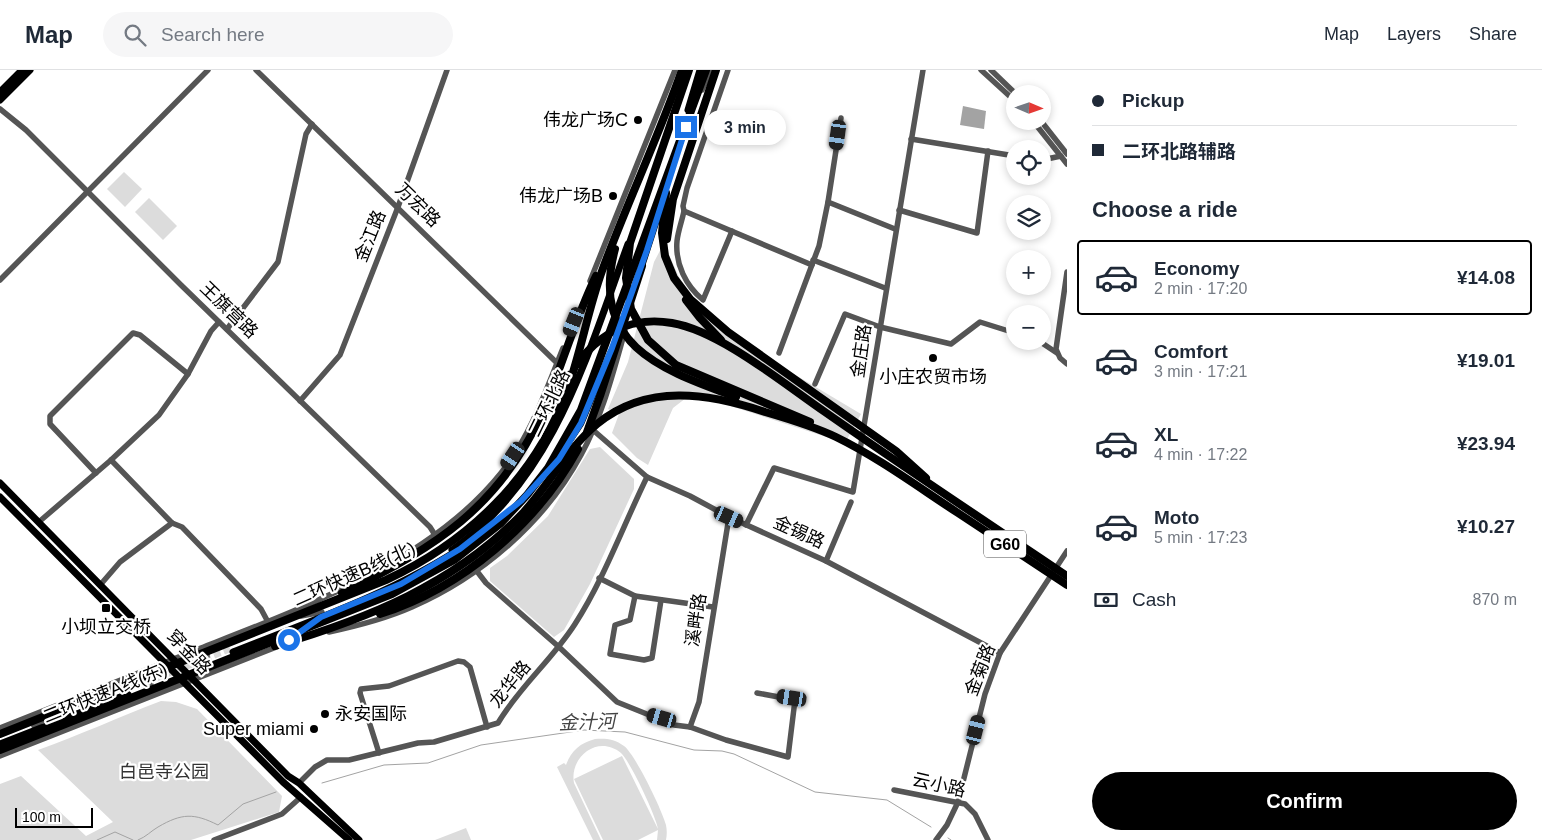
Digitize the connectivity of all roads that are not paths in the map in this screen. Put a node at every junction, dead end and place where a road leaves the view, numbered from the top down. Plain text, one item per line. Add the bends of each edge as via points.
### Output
1 (22, 70) edge
2 (30, 70) edge
3 (208, 70) edge
4 (256, 70) edge
5 (447, 70) edge
6 (676, 70) edge
7 (687, 70) edge
8 (700, 70) edge
9 (706, 70) edge
10 (711, 70) edge
11 (716, 70) edge
12 (728, 70) edge
13 (923, 70) edge
14 (981, 70) edge
15 (990, 72) edge
16 (1006, 86) edge
17 (1006, 91) edge
18 (0, 92) edge
19 (0, 100) edge
20 (0, 109) edge
21 (841, 118) dead end
22 (312, 124) junction
23 (1042, 130) edge
24 (1048, 130) edge
25 (911, 138) junction
26 (988, 151) junction
27 (1006, 154) edge
28 (1065, 154) edge
29 (1051, 158) edge
30 (674, 159) junction
31 (1067, 164) edge
32 (88, 191) junction
33 (828, 202) junction
34 (398, 207) junction
35 (630, 207) junction
36 (898, 210) junction
37 (684, 211) junction
38 (895, 229) junction
39 (732, 231) junction
40 (812, 262) junction
41 (642, 266) junction
42 (1067, 272) edge
43 (0, 280) edge
44 (885, 288) junction
45 (219, 322) junction
46 (880, 327) junction
47 (227, 329) junction
48 (1006, 330) edge
49 (1051, 349) edge
50 (779, 353) dead end
51 (1057, 353) junction
52 (749, 360) junction
53 (557, 363) junction
54 (1067, 364) edge
55 (188, 374) junction
56 (815, 384) dead end
57 (300, 401) junction
58 (812, 427) junction
59 (593, 430) junction
60 (524, 448) junction
61 (111, 460) junction
62 (877, 460) junction
63 (96, 473) junction
64 (647, 477) junction
65 (0, 483) edge
66 (0, 497) edge
67 (944, 499) junction
68 (851, 502) dead end
69 (729, 517) junction
70 (40, 521) junction
71 (172, 523) junction
72 (746, 524) junction
73 (435, 535) junction
74 (1067, 551) edge
75 (826, 561) junction
76 (476, 570) junction
77 (1067, 576) edge
78 (599, 578) junction
79 (101, 584) junction
80 (1067, 585) edge
81 (635, 596) junction
82 (661, 600) junction
83 (714, 607) junction
84 (322, 614) junction
85 (270, 624) junction
86 (332, 628) junction
87 (214, 646) junction
88 (277, 647) junction
89 (559, 647) junction
90 (232, 650) tunnel mouth
91 (1000, 653) junction
92 (174, 659) junction
93 (164, 663) junction
94 (221, 666) junction
95 (134, 674) junction
96 (195, 679) junction
97 (184, 683) junction
98 (127, 692) tunnel mouth
99 (757, 693) dead end
100 (79, 696) junction
101 (144, 699) junction
102 (88, 721) junction
103 (487, 727) junction
104 (690, 727) junction
105 (0, 728) edge
106 (35, 728) junction
107 (0, 734) edge
108 (0, 740) edge
109 (0, 744) edge
110 (0, 750) edge
111 (379, 753) junction
112 (0, 756) edge
113 (299, 783) junction
114 (894, 790) dead end
115 (301, 797) junction
116 (958, 802) junction
117 (214, 840) edge
118 (349, 840) edge
119 (359, 840) edge
120 (936, 840) edge
121 (988, 840) edge

1 - 18 main road
2 - 19 main road
3 - 32 street
4 - 22 street, 万宏路
5 - 34 street, 金江路
6 - 53 street
7 - 35 highway
7 - 62 highway via 628,250 626,285 636,320 655,348 681,368 782,408
7 - 84 main road, 二环北路 via 581,371 558,424 531,469 498,510 445,554 399,580
7 - 85 highway, 二环快速B线(北) via 600,278 563,400 547,434 521,475 482,518 432,556 386,580
8 - 30 main road, 二环北路
9 - 94 highway via 586,400 561,449 531,491 483,539 425,578
10 - 30 street
11 - 52 highway via 673,198 668,248 677,283 691,307 715,334
12 - 37 street via 687,188 682,206
13 - 25 street, 金庄路
14 - 15 street
15 - 16 street
15 - 17 street
20 - 32 street, 王旗营路
21 - 33 street
22 - 34 street, 万宏路
22 - 47 street via 306,134 278,262
23 - 28 street
24 - 28 street
25 - 26 street
25 - 36 street, 金庄路
26 - 27 street
26 - 36 street via 977,233
28 - 29 street
28 - 31 street
30 - 41 main road, 二环北路
30 - 67 highway via 663,206 662,233 665,256 682,288 701,310 728,332 905,457
32 - 43 street
32 - 45 street, 王旗营路
33 - 38 street
33 - 40 street via 819,246
34 - 53 street, 万宏路
34 - 57 street, 金江路 via 340,355
35 - 58 highway via 617,242 610,282 615,314 634,346 650,360 676,374
35 - 60 highway via 586,297 550,394
36 - 38 street, 金庄路
37 - 39 street
37 - 39 street via 677,239 679,262 692,290 703,300
38 - 44 street, 金庄路
39 - 40 street
40 - 44 street
40 - 50 street
41 - 59 street via 618,357
41 - 84 main road, 二环北路 via 581,423 541,481 491,527 446,558 401,584
41 - 86 highway via 585,436 546,496 492,551 460,575 413,602
42 - 51 street via 1056,338
44 - 46 street, 金庄路
45 - 47 street, 王旗营路
45 - 55 street
46 - 48 street via 951,344 980,322
46 - 56 street via 845,314
46 - 72 street, 金庄路 via 853,492 774,468
47 - 57 street, 王旗营路
49 - 51 street
51 - 54 street
52 - 60 highway via 706,335 677,324 646,322 620,327 604,336 584,355
52 - 67 highway
53 - 73 street via 508,465 476,500
55 - 61 street via 158,415
55 - 63 street via 140,335 133,333 50,416 50,424
57 - 73 street, 王旗营路
58 - 62 highway
58 - 86 highway via 710,396 668,396 626,407 588,432 525,511 479,554 413,594
59 - 64 street, 金锡路
59 - 76 street via 574,468 547,505 511,542
60 - 85 highway via 485,499 428,548 386,572
61 - 63 street
61 - 71 street
62 - 67 highway
63 - 70 street
64 - 69 street, 金锡路
64 - 78 street, 龙华路
65 - 70 main road, 穿金路
66 - 93 main road, 穿金路
67 - 77 highway, G60
67 - 80 highway, G60
68 - 75 street
69 - 72 street, 金锡路
69 - 83 street, 溪畔路
70 - 79 main road, 穿金路
71 - 79 street via 120,562
71 - 85 street via 182,527 261,609
72 - 75 street, 金锡路
73 - 85 street via 381,567
74 - 91 street, 金菊路
75 - 91 street, 金锡路
76 - 88 street via 440,593 397,614
76 - 89 street via 486,583
78 - 81 street
78 - 89 street, 龙华路 via 576,623
79 - 92 main road, 穿金路
81 - 82 street
81 - 82 street via 630,620 618,622 614,627 610,654 644,660 652,658
82 - 83 street
83 - 104 street, 溪畔路 via 699,702
84 - 85 street
84 - 88 street
84 - 90 main road, 二环北路
85 - 87 highway, 二环快速B线(北)
86 - 94 highway
87 - 92 street
87 - 94 street via 207,649 207,659 213,667
87 - 107 highway, 二环快速B线(北)
88 - 94 street
89 - 103 street, 龙华路 via 512,699 498,723
89 - 104 street via 617,702 674,725
91 - 116 street, 金菊路 via 984,694
92 - 93 street
92 - 96 main road, 穿金路
93 - 95 street
93 - 97 main road, 穿金路
94 - 96 street
94 - 110 highway, 二环快速A线(东)
95 - 100 street
95 - 101 street via 145,675 151,684 150,694
96 - 97 street
96 - 113 main road, 穿金路 via 288,776
97 - 101 street
97 - 115 main road, 穿金路
98 - 106 main road
99 - 104 street via 795,700 788,757
100 - 105 street
100 - 106 street
101 - 102 street
102 - 106 street via 74,726
102 - 112 street
103 - 111 street, 龙华路
103 - 111 street via 470,667 458,661 389,686 361,689
106 - 108 main road
106 - 109 main road
111 - 113 street, 龙华路 via 350,760 327,760
113 - 119 main road, 穿金路
114 - 116 street, 云小路
115 - 117 street via 282,814
115 - 118 main road, 穿金路
116 - 120 street, 金菊路
116 - 121 street, 云小路 via 971,807

